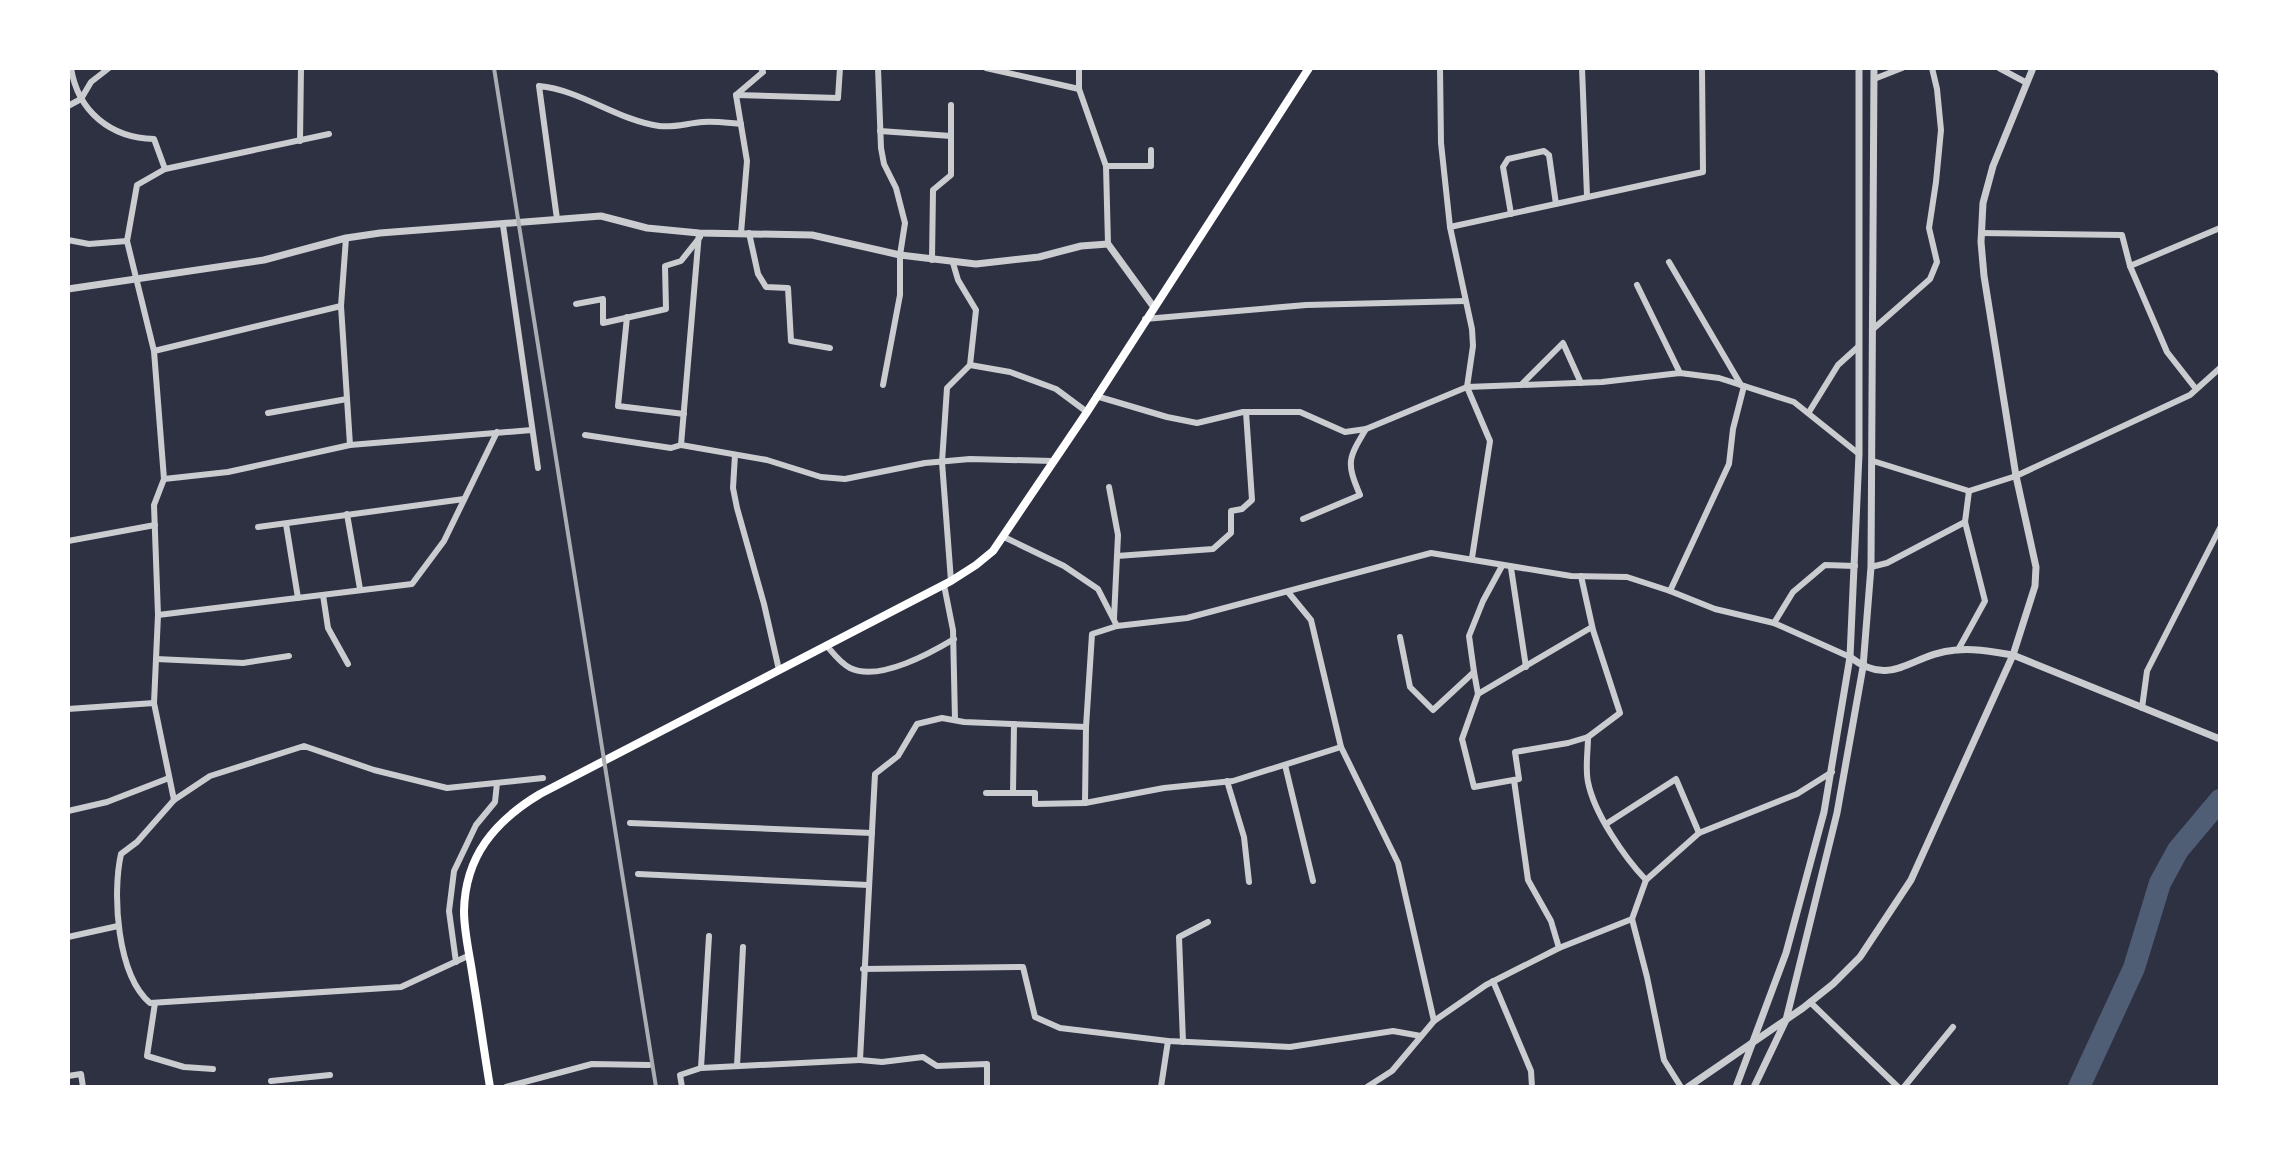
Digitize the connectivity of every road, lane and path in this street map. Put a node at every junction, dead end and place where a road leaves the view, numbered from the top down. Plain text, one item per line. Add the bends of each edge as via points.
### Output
1 (71, 68) edge
2 (109, 68) edge
3 (301, 68) edge
4 (761, 68) edge
5 (840, 68) edge
6 (878, 68) edge
7 (986, 68) edge
8 (1079, 68) edge
9 (1309, 68) edge
10 (1440, 68) edge
11 (1582, 68) edge
12 (1702, 68) edge
13 (1859, 68) edge
14 (1874, 68) edge
15 (1902, 68) edge
16 (1932, 68) edge
17 (1999, 68) edge
18 (2033, 68) edge
19 (1009, 71) edge
20 (1874, 79) junction
21 (2027, 83) junction
22 (1079, 89) junction
23 (736, 95) junction
24 (81, 99) junction
25 (951, 105) dead end
26 (68, 106) edge
27 (741, 124) junction
28 (880, 131) junction
29 (329, 134) dead end
30 (951, 136) junction
31 (300, 141) junction
32 (1151, 150) dead end
33 (1106, 166) junction
34 (165, 169) junction
35 (1587, 196) junction
36 (1556, 204) junction
37 (1511, 214) junction
38 (557, 219) junction
39 (503, 225) junction
40 (1450, 227) junction
41 (2220, 228) edge
42 (745, 233) junction
43 (1981, 233) junction
44 (700, 235) junction
45 (346, 238) junction
46 (68, 240) edge
47 (127, 241) junction
48 (1108, 244) junction
49 (900, 255) junction
50 (932, 260) junction
51 (1669, 262) dead end
52 (953, 263) junction
53 (2130, 266) junction
54 (135, 280) junction
55 (1637, 285) dead end
56 (68, 289) edge
57 (1465, 301) junction
58 (576, 304) dead end
59 (341, 306) junction
60 (1153, 306) junction
61 (627, 317) junction
62 (1145, 319) junction
63 (1872, 330) junction
64 (1859, 346) junction
65 (830, 348) dead end
66 (154, 351) junction
67 (970, 365) junction
68 (2220, 368) edge
69 (1680, 373) junction
70 (1581, 383) junction
71 (883, 385) dead end
72 (1521, 385) junction
73 (1743, 385) junction
74 (1467, 387) junction
75 (2196, 389) junction
76 (1096, 396) junction
77 (347, 399) junction
78 (1087, 412) junction
79 (1246, 412) junction
80 (1809, 412) junction
81 (268, 413) dead end
82 (684, 414) junction
83 (1366, 429) junction
84 (532, 430) junction
85 (497, 432) junction
86 (585, 435) dead end
87 (350, 445) junction
88 (681, 445) junction
89 (1859, 454) junction
90 (735, 455) junction
91 (1053, 461) junction
92 (1873, 461) junction
93 (942, 462) junction
94 (538, 468) dead end
95 (2016, 476) junction
96 (164, 479) junction
97 (1109, 487) dead end
98 (1969, 491) junction
99 (464, 499) junction
100 (347, 514) junction
101 (1303, 519) dead end
102 (1965, 522) junction
103 (286, 524) junction
104 (155, 525) junction
105 (258, 527) dead end
106 (2220, 528) edge
107 (1004, 537) junction
108 (68, 541) edge
109 (1117, 556) junction
110 (1472, 558) junction
111 (1502, 566) junction
112 (1856, 566) junction
113 (1871, 567) junction
114 (1511, 568) junction
115 (1581, 576) junction
116 (948, 583) junction
117 (360, 589) junction
118 (1670, 591) junction
119 (1288, 592) junction
120 (323, 595) junction
121 (298, 598) junction
122 (158, 615) junction
123 (1115, 623) junction
124 (1774, 623) junction
125 (1592, 627) junction
126 (1400, 637) dead end
127 (954, 639) junction
128 (826, 645) junction
129 (1958, 650) junction
130 (2013, 655) junction
131 (289, 656) dead end
132 (1850, 657) junction
133 (156, 659) junction
134 (348, 664) dead end
135 (1526, 667) junction
136 (1863, 667) junction
137 (779, 670) junction
138 (1474, 672) junction
139 (1478, 694) junction
140 (154, 703) junction
141 (2142, 708) junction
142 (68, 709) edge
143 (955, 720) junction
144 (1014, 724) junction
145 (1086, 727) junction
146 (1588, 737) junction
147 (2220, 739) edge
148 (1341, 747) junction
149 (1285, 765) junction
150 (1832, 772) junction
151 (169, 778) junction
152 (543, 778) dead end
153 (1514, 780) junction
154 (1227, 781) junction
155 (497, 783) junction
156 (986, 793) dead end
157 (1013, 793) junction
158 (174, 800) junction
159 (1085, 803) junction
160 (68, 811) edge
161 (630, 823) dead end
162 (1606, 824) junction
163 (872, 833) junction
164 (1699, 833) junction
165 (638, 874) dead end
166 (1646, 880) junction
167 (1313, 881) dead end
168 (1249, 882) dead end
169 (868, 885) junction
170 (1632, 919) junction
171 (1208, 922) dead end
172 (118, 926) junction
173 (709, 936) dead end
174 (68, 937) edge
175 (743, 947) dead end
176 (1559, 948) junction
177 (469, 951) junction
178 (456, 962) junction
179 (863, 969) junction
180 (1493, 981) junction
181 (1810, 1002) junction
182 (155, 1003) junction
183 (1786, 1020) junction
184 (1434, 1021) junction
185 (1953, 1027) dead end
186 (1421, 1036) junction
187 (1756, 1039) junction
188 (1168, 1041) junction
189 (1183, 1042) junction
190 (860, 1060) junction
191 (649, 1065) dead end
192 (737, 1066) junction
193 (701, 1068) junction
194 (213, 1069) dead end
195 (330, 1075) dead end
196 (68, 1076) edge
197 (271, 1081) dead end
198 (296, 1083) edge
199 (83, 1087) edge
200 (490, 1087) edge
201 (506, 1087) edge
202 (682, 1087) edge
203 (987, 1087) edge
204 (1161, 1087) edge
205 (1367, 1087) edge
206 (1532, 1087) edge
207 (1681, 1087) edge
208 (1688, 1087) edge
209 (1736, 1087) edge
210 (1754, 1087) edge
211 (1901, 1087) edge

1 - 24 street
2 - 24 street
3 - 31 street
4 - 23 street via 763,72
5 - 23 street via 838,98
6 - 28 street
7 - 19 street
8 - 22 street
9 - 60 main road
10 - 40 street
11 - 35 street
12 - 35 street via 1703,172
13 - 64 street
14 - 20 street
15 - 20 street
16 - 63 street via 1941,130 1929,228 1937,262 1930,279
17 - 21 street
18 - 21 street
19 - 22 street
20 - 63 street
21 - 43 street via 1993,166
22 - 33 street
23 - 27 street
24 - 26 street
24 - 34 street via 101,123 135,139 154,139
25 - 30 street
27 - 38 street via 657,126 539,86
27 - 42 street via 747,161
28 - 30 street
28 - 49 street via 884,164 905,223
29 - 31 street
30 - 50 street via 951,175 933,190
31 - 34 street
32 - 33 street via 1151,166
33 - 48 street
34 - 47 street via 137,185
35 - 36 street
36 - 37 street
36 - 37 street via 1544,151 1508,159 1503,167
37 - 40 street
38 - 39 street
38 - 44 street via 601,216
39 - 45 street
39 - 84 street
40 - 57 street
41 - 53 street
42 - 44 street
42 - 49 street via 812,235
42 - 65 street via 766,287 788,288 791,341
43 - 53 street via 2122,235
43 - 95 street
44 - 61 street via 681,261 665,266 666,309
44 - 82 street
45 - 54 street via 264,260
45 - 59 street
46 - 47 street
47 - 54 street
48 - 52 street via 1039,257
48 - 60 street
49 - 50 street
49 - 71 street via 900,295
50 - 52 street
51 - 73 street
52 - 67 street via 976,310
53 - 75 street via 2167,352
54 - 56 street
54 - 66 street
55 - 69 street
57 - 62 street via 1306,305
57 - 74 street via 1473,346
58 - 61 street via 603,299 603,323
59 - 66 street
59 - 77 street
60 - 62 main road
61 - 82 street via 618,406
62 - 76 main road
63 - 92 street
64 - 80 street via 1838,365
64 - 89 street
66 - 96 street
67 - 78 street via 1010,372 1056,389
67 - 93 street via 947,388
68 - 75 street
69 - 70 street
69 - 73 street
70 - 72 street
70 - 72 street via 1563,343
72 - 74 street
73 - 80 street
73 - 118 street via 1729,464
74 - 83 street
74 - 110 street via 1490,441
75 - 95 street
76 - 78 main road
76 - 79 street via 1197,423
77 - 81 street
77 - 87 street
78 - 91 main road
79 - 83 street via 1300,412 1345,432
79 - 109 street via 1252,500 1231,511 1231,533 1213,549
80 - 89 street
82 - 88 street
83 - 101 street via 1350,455 1360,495
84 - 85 street
84 - 94 street
85 - 87 street
85 - 99 street
86 - 88 street via 671,448
87 - 96 street via 228,472
88 - 90 street
89 - 112 street
90 - 93 street via 845,479
90 - 137 street via 737,508
91 - 93 street
91 - 107 main road
92 - 98 street
92 - 113 street
93 - 116 street
95 - 98 street
95 - 130 street via 2036,567
96 - 104 street via 154,505
97 - 109 street
98 - 102 street
99 - 100 street
99 - 117 street via 444,541 412,584
100 - 103 street
100 - 117 street
102 - 113 street
102 - 129 street via 1985,601
103 - 105 street
103 - 121 street
104 - 108 street
104 - 122 street
106 - 141 street via 2147,671
107 - 116 main road
107 - 123 street via 1098,589
109 - 123 street
110 - 111 street
110 - 119 street via 1431,553
111 - 114 street
111 - 138 street via 1469,636
112 - 124 street via 1825,565 1793,592
112 - 132 street
113 - 136 street
114 - 115 street
114 - 135 street
115 - 118 street via 1627,577
115 - 125 street
116 - 127 street
116 - 128 main road
117 - 120 street
118 - 124 street
119 - 123 street via 1187,618
119 - 148 street via 1311,620
120 - 121 street
120 - 134 street via 328,628
121 - 122 street
122 - 133 street
123 - 145 street via 1092,634
124 - 132 street
125 - 135 street
125 - 146 street via 1620,713
126 - 138 street via 1410,687 1433,710
127 - 128 street via 906,664 864,671 850,669
127 - 143 street
128 - 137 main road
129 - 130 street
129 - 136 street via 1885,673
130 - 141 street
130 - 181 street via 1911,880 1860,957
131 - 133 street via 243,663
132 - 136 street
132 - 150 street
133 - 140 street
135 - 139 street
136 - 183 street via 1837,813
137 - 177 main road via 514,809 492,832 471,869 464,913
138 - 139 street
139 - 153 street via 1462,739 1474,787
140 - 142 street
140 - 151 street
141 - 147 street
143 - 144 street
143 - 163 street via 917,724 898,756 875,774
144 - 145 street
144 - 157 street
145 - 159 street
146 - 153 street via 1515,752 1519,779
146 - 162 street via 1587,779
148 - 149 street
148 - 184 street via 1398,863
149 - 154 street
149 - 167 street
150 - 164 street via 1797,794
150 - 187 street via 1786,953
151 - 158 street
151 - 160 street
152 - 155 street
153 - 176 street via 1528,880
154 - 159 street
154 - 168 street via 1244,837
155 - 158 street via 447,788 304,746 210,776
155 - 178 street via 495,802 476,825 454,871 449,911
156 - 157 street
157 - 159 street via 1035,793 1035,804
158 - 172 street via 121,854
161 - 163 street
162 - 164 street via 1676,779
162 - 166 street
163 - 169 street
164 - 166 street
165 - 169 street
166 - 170 street
169 - 179 street
170 - 176 street
170 - 207 street via 1664,1060
171 - 189 street via 1179,937
172 - 174 street
172 - 182 street via 132,980 140,995
173 - 193 street
175 - 192 street
176 - 180 street
177 - 178 street
177 - 200 main road
178 - 182 street via 401,987
179 - 188 street via 1023,967 1035,1017 1060,1028
179 - 190 street
180 - 184 street
180 - 206 street via 1531,1071
181 - 183 street
181 - 211 street
182 - 194 street via 147,1056
183 - 187 street
183 - 210 street
184 - 186 street
185 - 211 street
186 - 189 street via 1393,1031 1290,1047
186 - 205 street via 1392,1071
187 - 208 street
187 - 209 street
188 - 189 street
188 - 204 street
190 - 192 street
190 - 203 street via 923,1057 937,1066 987,1064
191 - 201 street via 592,1064
192 - 193 street
193 - 202 street via 680,1075
195 - 198 street
196 - 199 street via 81,1074
197 - 198 street

